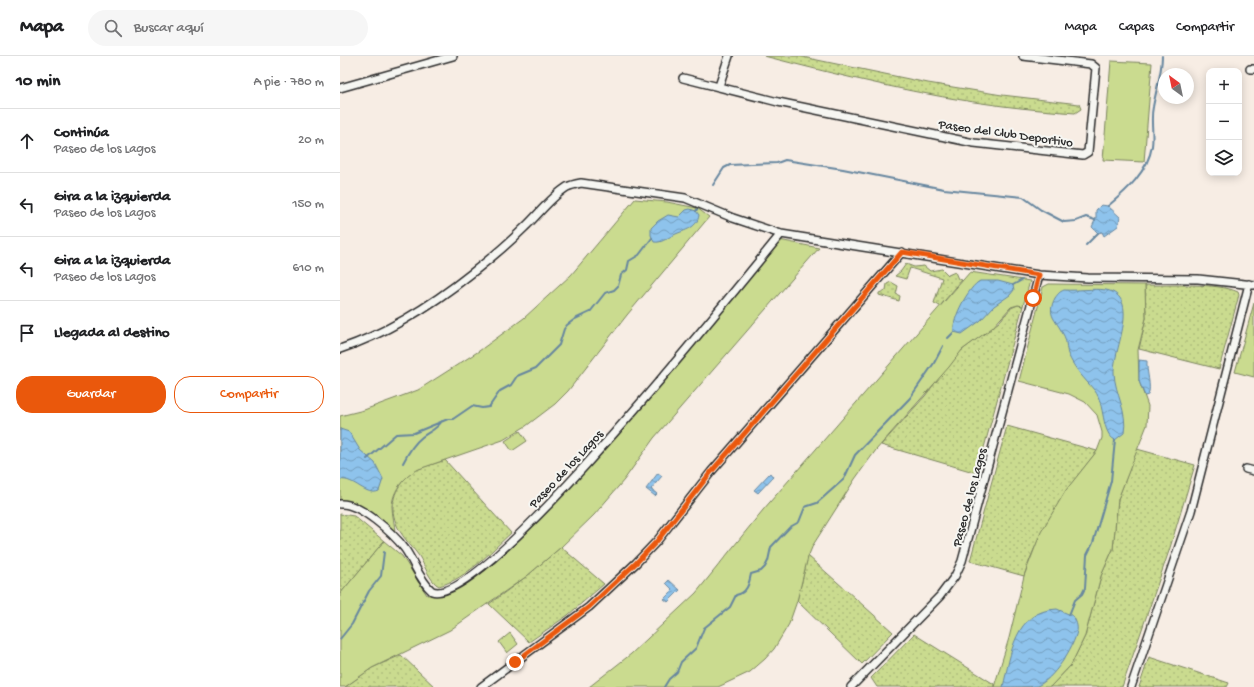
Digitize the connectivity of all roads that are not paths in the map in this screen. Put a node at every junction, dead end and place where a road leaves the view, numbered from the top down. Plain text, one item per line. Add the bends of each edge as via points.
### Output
1 (453, 56) edge
2 (729, 56) edge
3 (1023, 56) edge
4 (683, 78) dead end
5 (719, 86) junction
6 (340, 88) edge
7 (781, 234) junction
8 (902, 252) junction
9 (1039, 275) junction
10 (1252, 285) edge
11 (340, 349) edge
12 (1246, 468) dead end
13 (1254, 471) edge
14 (340, 504) edge
15 (481, 687) edge
16 (851, 687) edge
17 (1131, 687) edge

1 - 6 street
2 - 5 street
3 - 5 street, Paseo del Club Deportivo via 1091,64 1096,68 1088,152 1083,155 974,143 778,102
4 - 5 street, Paseo del Club Deportivo
7 - 8 street
7 - 11 street via 685,198 574,184 560,192 524,229 450,290 389,328
7 - 14 street, Paseo de los Lagos via 637,408 557,495 500,552 458,585 446,591 432,591 398,540 356,508
8 - 9 street
8 - 15 street via 711,472 657,541 636,563 589,607
9 - 10 street via 1198,279
9 - 16 street, Paseo de los Lagos via 962,561 955,576 940,596
10 - 17 street via 1191,510
12 - 13 street

